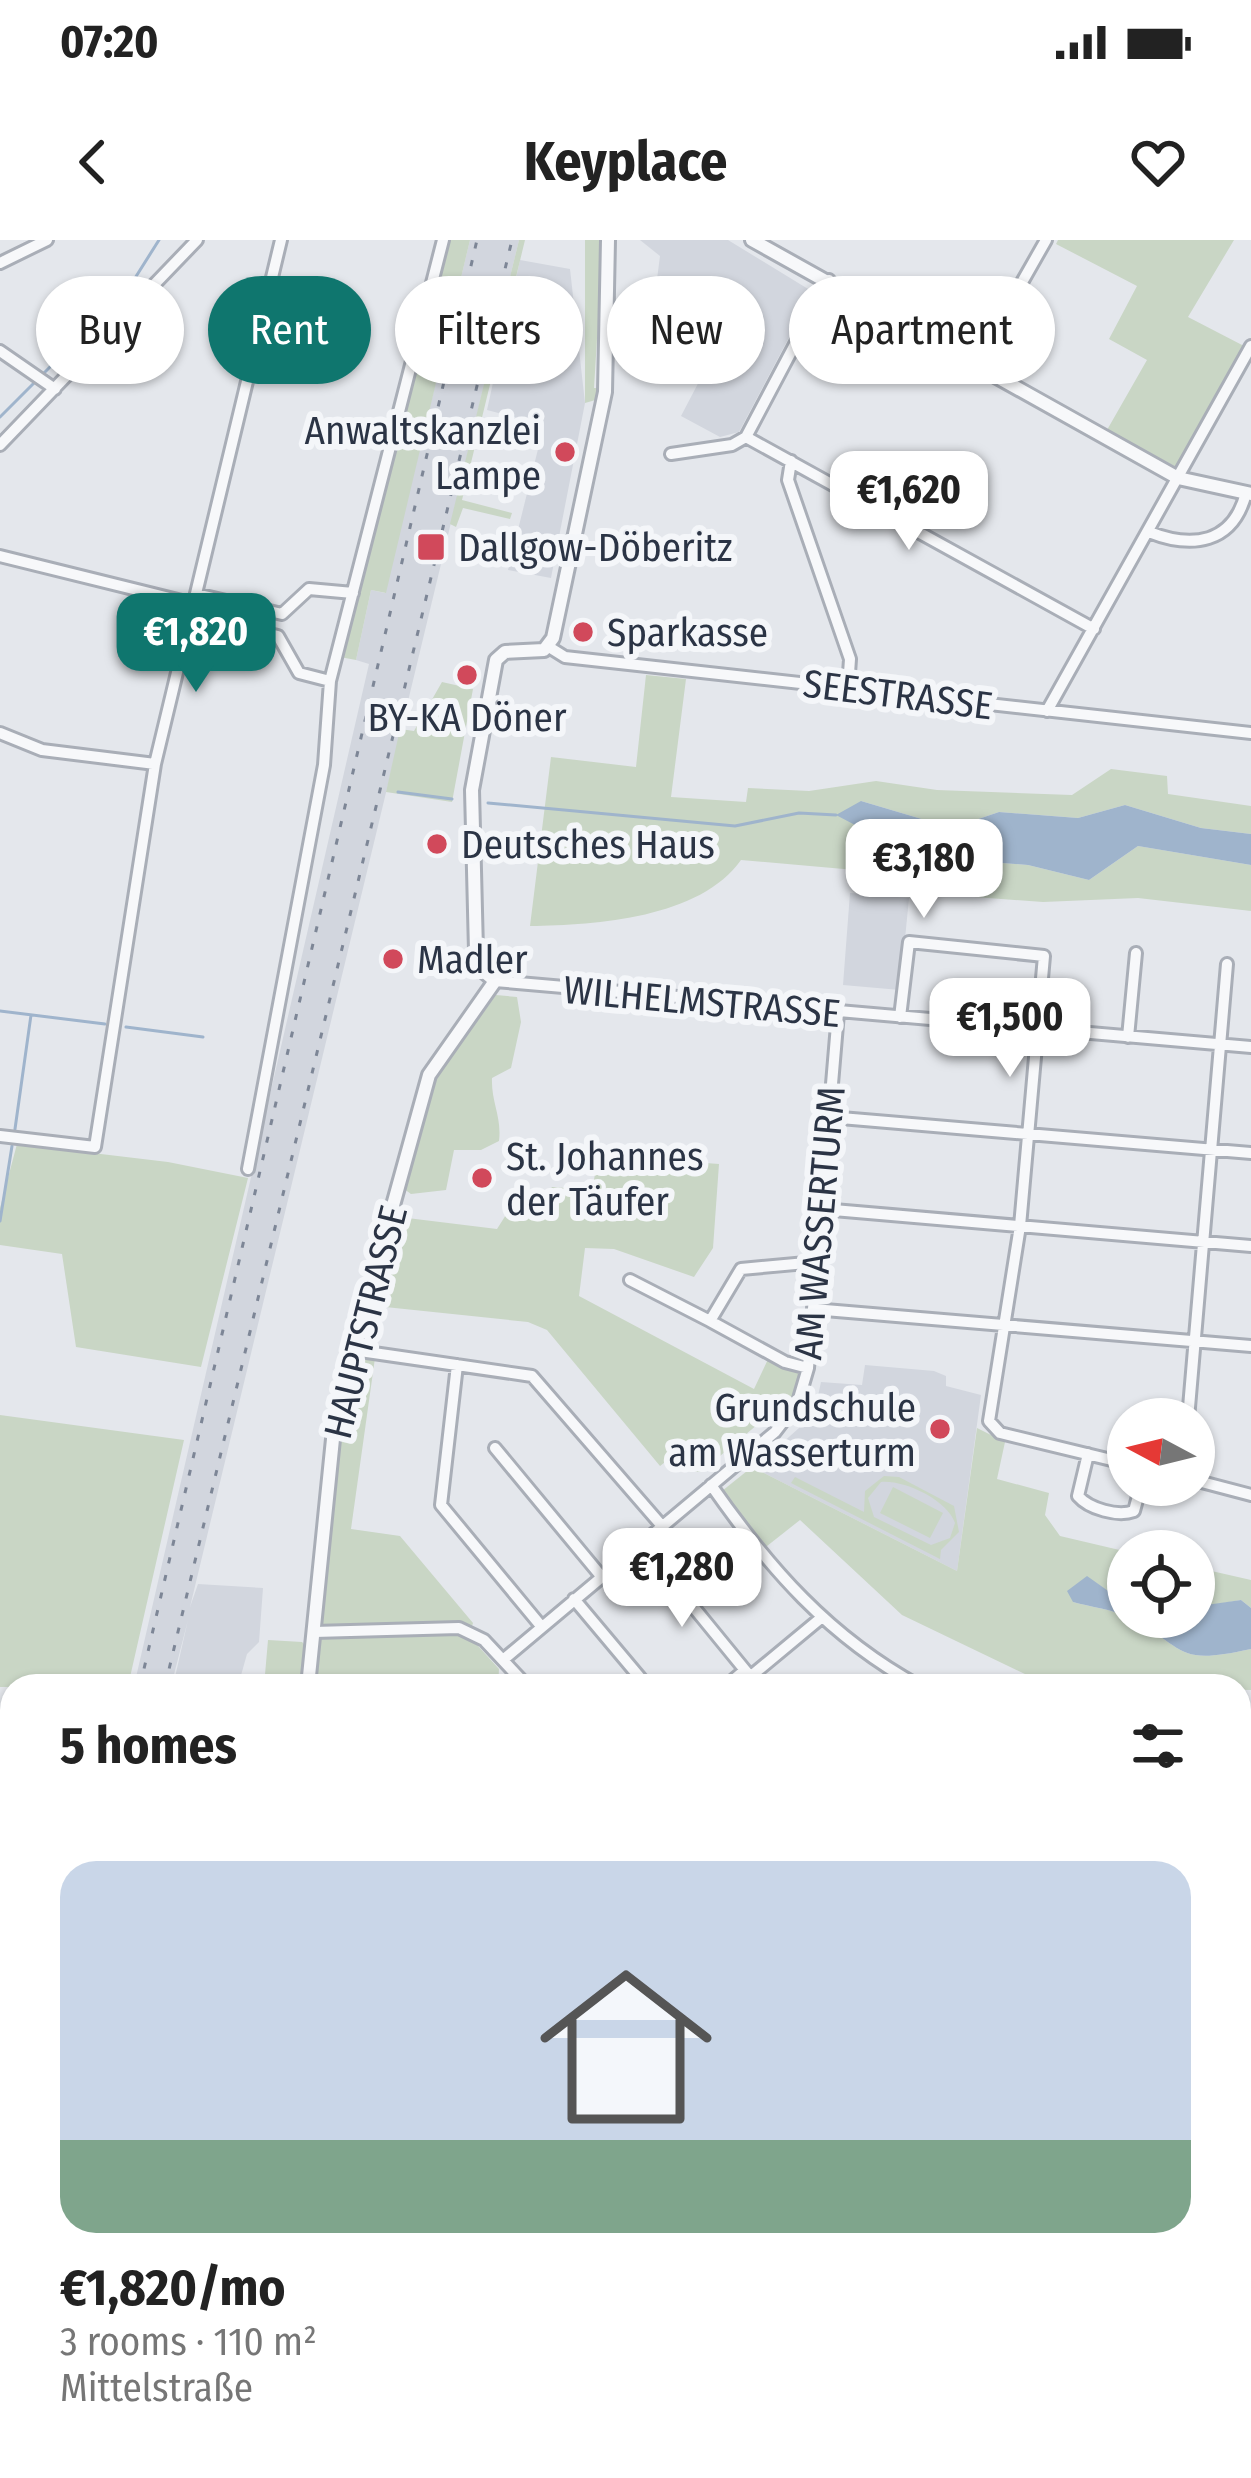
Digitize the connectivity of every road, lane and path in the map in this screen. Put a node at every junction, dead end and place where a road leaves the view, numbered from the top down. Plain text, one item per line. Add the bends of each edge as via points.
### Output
1 (47, 240) edge
2 (197, 240) edge
3 (281, 240) edge
4 (443, 240) edge
5 (608, 240) edge
6 (752, 240) edge
7 (787, 240) edge
8 (1046, 240) edge
9 (778, 256) junction
10 (0, 263) edge
11 (820, 276) edge
12 (1026, 276) edge
13 (1251, 346) edge
14 (0, 351) edge
15 (789, 356) edge
16 (1009, 384) edge
17 (56, 389) junction
18 (746, 437) junction
19 (0, 445) edge
20 (671, 454) dead end
21 (790, 460) junction
22 (1178, 478) junction
23 (1248, 494) edge
24 (1149, 532) junction
25 (0, 556) edge
26 (353, 593) junction
27 (194, 605) junction
28 (1094, 629) junction
29 (549, 647) junction
30 (330, 681) junction
31 (848, 688) junction
32 (1047, 711) junction
33 (1250, 731) edge
34 (0, 732) edge
35 (155, 764) junction
36 (1136, 953) dead end
37 (1227, 964) dead end
38 (495, 981) junction
39 (838, 1012) junction
40 (900, 1017) junction
41 (1037, 1028) junction
42 (1128, 1036) junction
43 (1220, 1044) junction
44 (1251, 1047) edge
45 (829, 1117) junction
46 (0, 1136) edge
47 (1030, 1136) junction
48 (1211, 1150) junction
49 (1251, 1154) edge
50 (248, 1169) dead end
51 (822, 1209) junction
52 (1020, 1226) junction
53 (1203, 1242) junction
54 (1251, 1246) edge
55 (817, 1262) junction
56 (630, 1280) dead end
57 (813, 1309) junction
58 (710, 1321) junction
59 (1003, 1326) junction
60 (1195, 1341) junction
61 (1251, 1346) edge
62 (353, 1350) junction
63 (457, 1365) junction
64 (808, 1368) junction
65 (1190, 1398) edge
66 (495, 1448) dead end
67 (1088, 1454) junction
68 (1107, 1459) edge
69 (711, 1485) junction
70 (1215, 1486) edge
71 (1251, 1495) edge
72 (1135, 1506) edge
73 (662, 1526) junction
74 (642, 1544) junction
75 (601, 1576) junction
76 (574, 1599) junction
77 (821, 1618) junction
78 (541, 1626) junction
79 (314, 1633) junction
80 (504, 1659) junction
81 (309, 1674) edge
82 (517, 1674) edge
83 (637, 1674) edge
84 (747, 1674) edge
85 (761, 1674) edge
86 (902, 1674) edge

1 - 10 street
2 - 17 street
3 - 27 street
4 - 26 street
5 - 29 street via 605,392
6 - 9 street
7 - 9 street
8 - 12 street
9 - 11 street
13 - 22 street
14 - 17 street
15 - 18 street
16 - 22 street
17 - 19 street
18 - 20 street
18 - 21 street
21 - 28 street
21 - 31 street via 788,481 850,659
22 - 23 street
22 - 24 street
23 - 24 street via 1236,519 1212,538 1172,541
24 - 28 street
25 - 27 street
26 - 27 street via 319,588 282,614
26 - 30 street
27 - 30 street via 278,636 292,666
27 - 35 street
28 - 32 street
29 - 31 street, SEESTRASSE via 565,657
29 - 38 street via 496,660 472,790 476,951
30 - 50 street via 324,765
31 - 32 street, SEESTRASSE
32 - 33 street, SEESTRASSE
34 - 35 street via 41,750
35 - 46 street via 95,1147
36 - 42 street
37 - 43 street
38 - 39 street, WILHELMSTRASSE
38 - 62 street, HAUPTSTRASSE via 429,1075
39 - 40 street, WILHELMSTRASSE
39 - 45 street, AM WASSERTURM
40 - 41 street, WILHELMSTRASSE
40 - 41 street via 909,943 924,944 1044,956
41 - 42 street, WILHELMSTRASSE
41 - 47 street
42 - 43 street, WILHELMSTRASSE
43 - 44 street, WILHELMSTRASSE
43 - 48 street
45 - 47 street
45 - 51 street, AM WASSERTURM
47 - 48 street
47 - 52 street
48 - 49 street
48 - 53 street
51 - 52 street
51 - 55 street, AM WASSERTURM
52 - 53 street
52 - 59 street
53 - 54 street
53 - 60 street
55 - 57 street, AM WASSERTURM
55 - 58 street via 741,1269
56 - 58 street
57 - 59 street
57 - 64 street, AM WASSERTURM
58 - 64 street
59 - 60 street
59 - 67 street via 992,1426
60 - 61 street
60 - 65 street
62 - 63 street
62 - 79 street, HAUPTSTRASSE via 333,1439
63 - 73 street via 532,1376
63 - 78 street via 441,1505
64 - 69 street, AM WASSERTURM via 790,1415
66 - 75 street
67 - 68 street
67 - 72 street via 1078,1496 1084,1503 1124,1515
69 - 73 street, AM WASSERTURM
69 - 77 street via 765,1562
70 - 71 street
73 - 74 street, AM WASSERTURM
74 - 75 street, AM WASSERTURM
74 - 84 street
75 - 76 street, AM WASSERTURM
76 - 78 street, AM WASSERTURM
76 - 83 street
77 - 85 street
77 - 86 street
78 - 80 street, AM WASSERTURM
79 - 80 street via 459,1628
79 - 81 street, HAUPTSTRASSE
80 - 82 street

